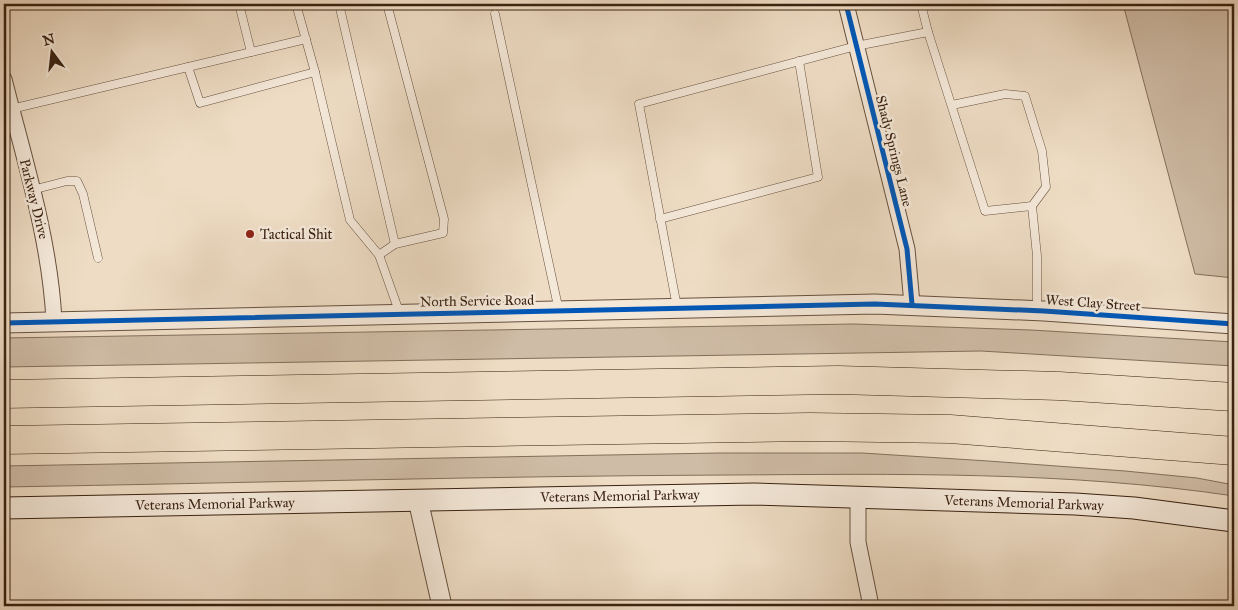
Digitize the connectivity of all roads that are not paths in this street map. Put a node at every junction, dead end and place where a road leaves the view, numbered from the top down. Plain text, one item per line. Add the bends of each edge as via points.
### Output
1 (239, 4) edge
2 (296, 4) edge
3 (339, 4) edge
4 (387, 4) edge
5 (846, 4) edge
6 (921, 4) edge
7 (495, 14) dead end
8 (928, 32) junction
9 (306, 38) junction
10 (856, 46) junction
11 (251, 52) junction
12 (799, 61) junction
13 (188, 67) junction
14 (315, 72) junction
15 (4, 84) edge
16 (952, 105) junction
17 (11, 109) junction
18 (32, 190) junction
19 (1032, 206) junction
20 (660, 219) junction
21 (395, 244) junction
22 (379, 255) junction
23 (98, 258) dead end
24 (912, 304) junction
25 (950, 306) joint
26 (677, 308) junction
27 (1037, 310) junction
28 (559, 311) junction
29 (400, 314) junction
30 (4, 322) edge
31 (54, 322) junction
32 (1234, 324) edge
33 (4, 394) edge
34 (1234, 397) edge
35 (4, 440) edge
36 (1185, 447) junction
37 (1234, 451) edge
38 (1234, 469) edge
39 (858, 497) junction
40 (418, 500) junction
41 (4, 508) edge
42 (1234, 521) edge
43 (442, 606) edge
44 (871, 606) edge

1 - 11 lane
2 - 9 lane
3 - 21 lane
4 - 21 lane via 444,219 443,232
5 - 10 street, Shady Springs Lane
6 - 8 lane
7 - 28 lane
8 - 10 lane
8 - 16 lane
9 - 11 lane
9 - 14 lane
10 - 12 lane
10 - 24 street, Shady Springs Lane via 907,249
11 - 13 lane
12 - 20 lane via 818,177
12 - 20 lane via 639,104
13 - 14 lane via 200,103
13 - 17 lane
14 - 22 lane via 350,220
15 - 17 street, Parkway Drive
16 - 19 lane via 985,211
16 - 19 lane via 1005,94 1025,96 1042,151 1046,187
17 - 18 street, Parkway Drive
18 - 23 lane via 77,181
18 - 31 street, Parkway Drive via 46,244
19 - 27 lane via 1037,256
20 - 26 lane
21 - 22 lane
22 - 29 lane
24 - 25 street, North Service Road
24 - 26 street, North Service Road
25 - 27 street, West Clay Street
26 - 28 street, North Service Road
27 - 32 street, West Clay Street
28 - 29 street, North Service Road
29 - 31 street, North Service Road
30 - 31 street, North Service Road
33 - 34 highway via 838,380 1059,386
35 - 36 highway via 810,427 950,429
36 - 37 highway
36 - 38 highway
39 - 40 main road, Veterans Memorial Parkway via 754,494
39 - 42 main road, Veterans Memorial Parkway via 1134,508
39 - 44 street via 858,542
40 - 41 main road, Veterans Memorial Parkway
40 - 43 street

